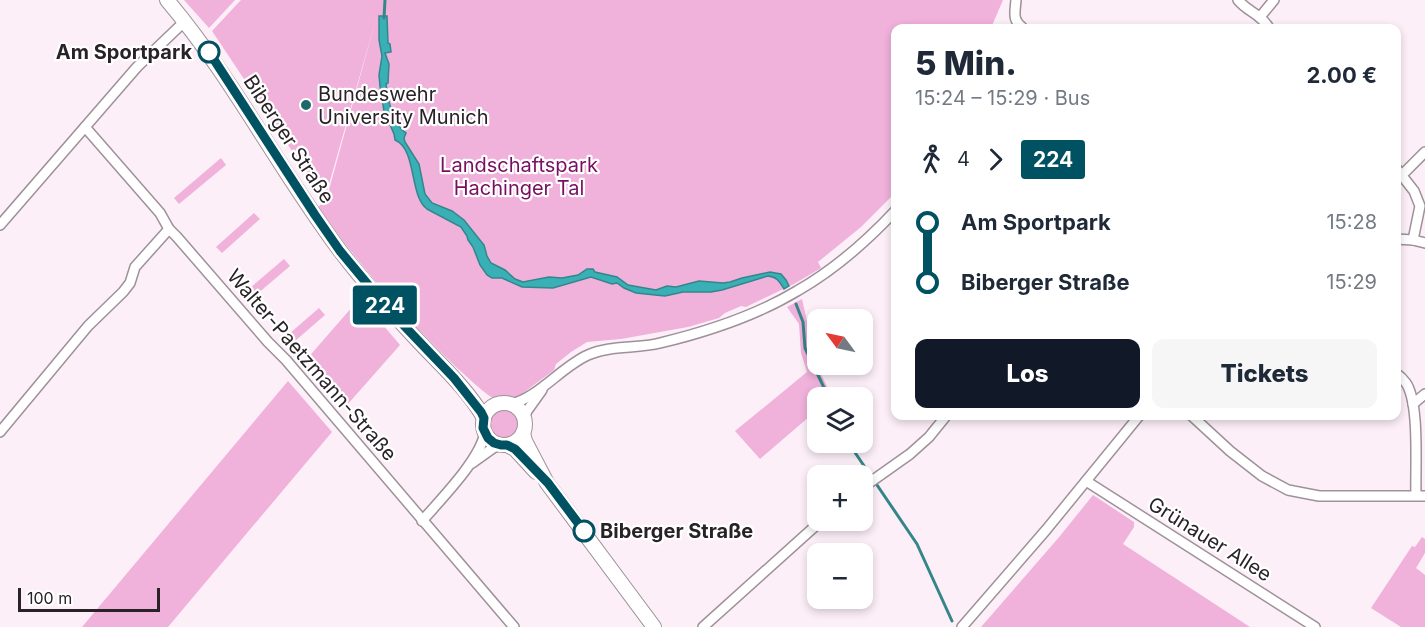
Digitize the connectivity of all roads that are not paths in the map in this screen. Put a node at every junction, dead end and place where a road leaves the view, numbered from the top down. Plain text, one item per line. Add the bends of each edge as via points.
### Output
1 (167, 0) edge
2 (1016, 0) edge
3 (1238, 0) edge
4 (1274, 0) edge
5 (1260, 17) junction
6 (185, 21) junction
7 (1018, 24) edge
8 (1266, 24) edge
9 (85, 127) junction
10 (1425, 152) edge
11 (1401, 170) edge
12 (1401, 175) edge
13 (891, 215) edge
14 (0, 225) edge
15 (169, 229) junction
16 (1401, 239) edge
17 (1413, 240) junction
18 (1425, 243) edge
19 (454, 378) junction
20 (1401, 378) edge
21 (547, 383) junction
22 (1425, 394) edge
23 (496, 404) junction
24 (511, 404) junction
25 (1413, 404) junction
26 (484, 418) junction
27 (524, 418) junction
28 (943, 420) edge
29 (1136, 420) edge
30 (1196, 420) edge
31 (0, 432) edge
32 (484, 432) junction
33 (523, 433) junction
34 (504, 445) junction
35 (468, 466) junction
36 (873, 480) edge
37 (1086, 481) junction
38 (548, 483) junction
39 (1420, 495) edge
40 (422, 521) junction
41 (810, 531) edge
42 (514, 627) edge
43 (654, 627) edge
44 (703, 627) edge
45 (963, 627) edge
46 (1315, 627) edge

1 - 6 main road, Biberger Straße
2 - 7 street
3 - 5 street
4 - 5 street
5 - 8 street
6 - 9 street via 137,67
6 - 19 main road, Biberger Straße via 340,251
9 - 14 street
9 - 15 street, Walter-Paetzmann-Straße via 160,213
10 - 11 street
12 - 17 street via 1420,206
13 - 21 street via 827,272 782,300 715,327 658,344 590,354
15 - 31 street via 135,267 130,284 88,326
15 - 40 street, Walter-Paetzmann-Straße
16 - 17 street
17 - 18 street
19 - 23 main road, Biberger Straße
19 - 26 main road, Biberger Straße
20 - 25 street
21 - 24 street
21 - 27 street
22 - 25 street
23 - 24 main road
23 - 26 main road
24 - 27 main road
25 - 39 street
26 - 32 main road
27 - 33 main road
28 - 36 street via 910,454
29 - 37 street
30 - 39 street via 1262,476 1288,490 1319,496
32 - 34 main road via 494,443
32 - 35 street
33 - 34 main road via 514,443
33 - 38 main road
34 - 35 street
34 - 38 main road via 515,449
35 - 40 street
37 - 45 street
37 - 46 street, Grünauer Allee
38 - 43 main road
40 - 42 street, Walter-Paetzmann-Straße
41 - 44 street

